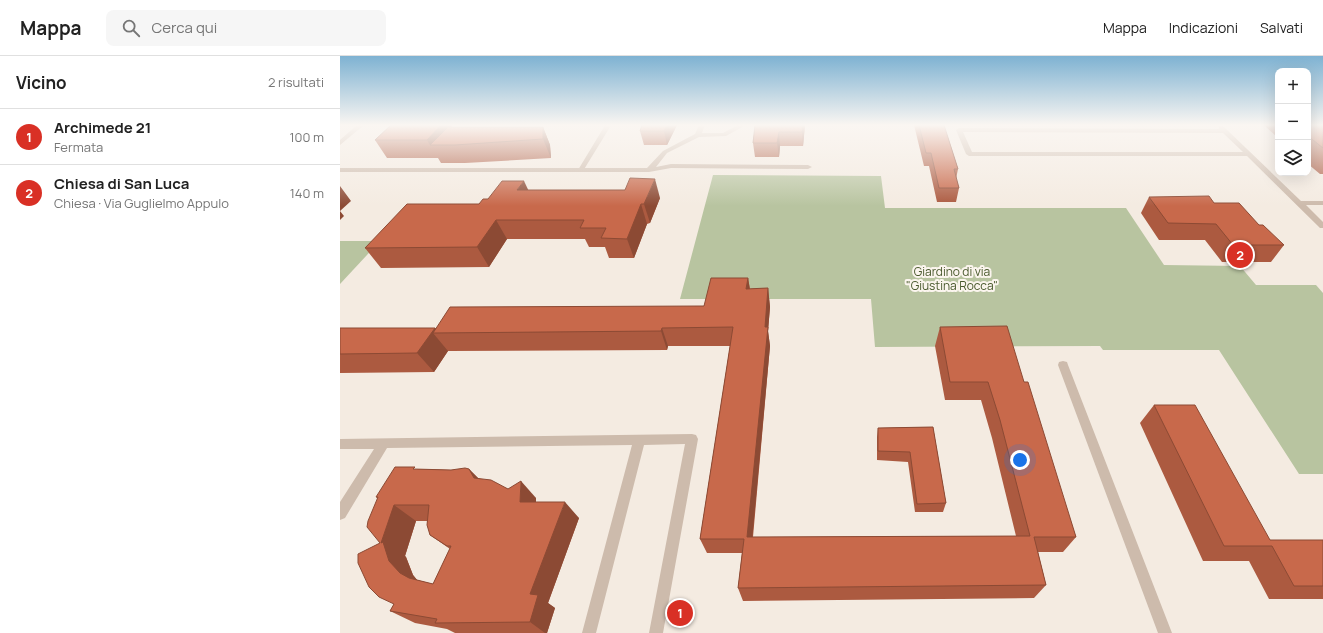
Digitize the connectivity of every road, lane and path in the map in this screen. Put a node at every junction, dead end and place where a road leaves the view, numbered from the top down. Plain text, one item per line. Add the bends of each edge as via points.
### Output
1 (592, 152) edge
2 (665, 152) edge
3 (968, 152) edge
4 (1249, 154) joint
5 (808, 166) dead end
6 (340, 170) edge
7 (581, 170) junction
8 (649, 170) junction
9 (1299, 203) junction
10 (1323, 203) edge
11 (1322, 223) edge
12 (1063, 365) dead end
13 (639, 440) junction
14 (384, 443) junction
15 (340, 444) edge
16 (340, 514) edge
17 (589, 633) edge
18 (656, 633) edge
19 (1166, 633) edge

1 - 7 lane
2 - 8 street
3 - 4 street via 969,154
4 - 9 street
5 - 8 street via 671,166
6 - 7 street
7 - 8 street
9 - 10 street
9 - 11 street
12 - 19 street
13 - 14 street
13 - 17 street
13 - 18 street via 692,439
14 - 15 street
14 - 16 street

